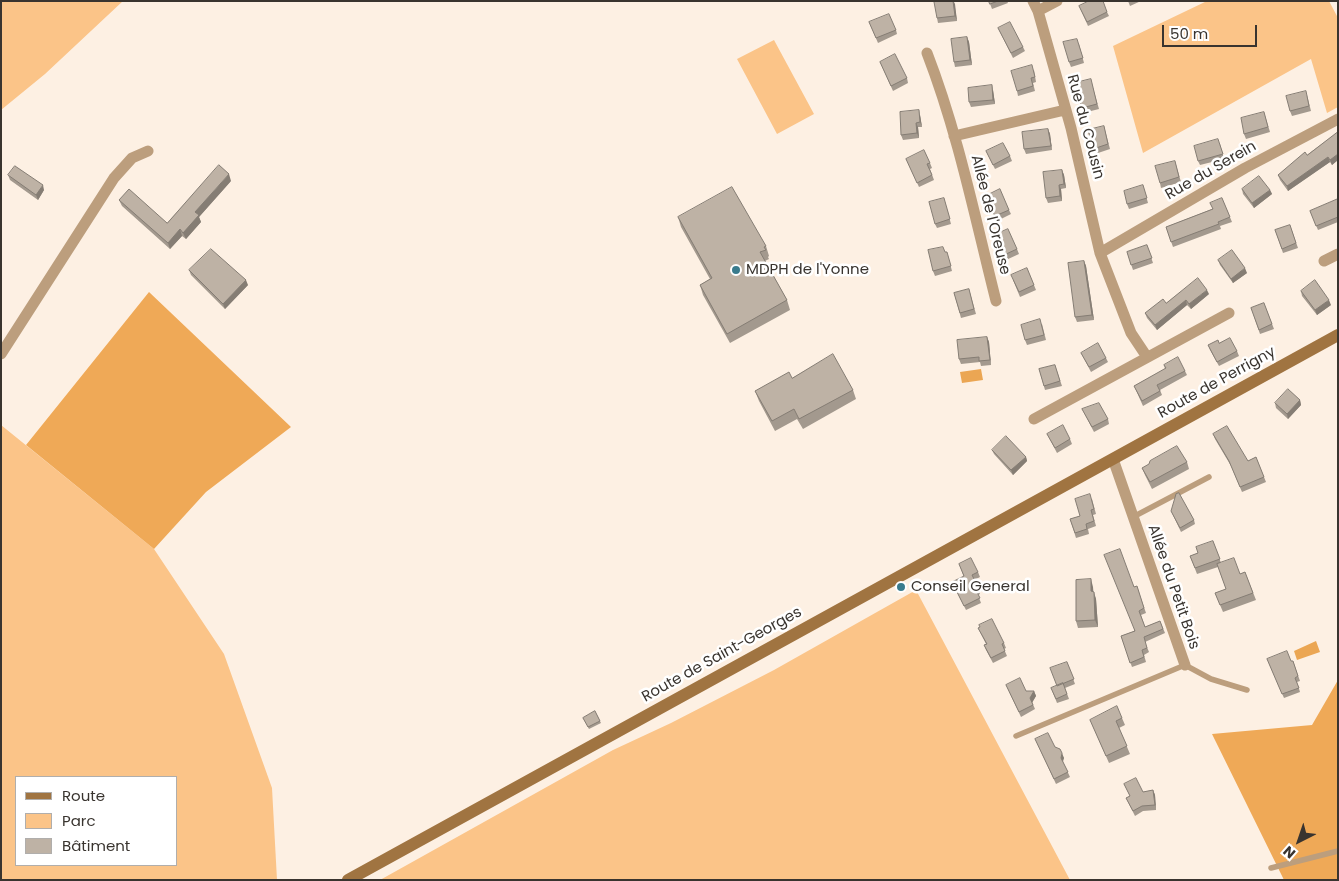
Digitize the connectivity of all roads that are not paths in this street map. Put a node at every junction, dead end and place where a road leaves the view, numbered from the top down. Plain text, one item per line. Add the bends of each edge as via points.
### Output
1 (1057, 1) edge
2 (1035, 6) edge
3 (927, 53) dead end
4 (1066, 110) junction
5 (1338, 119) edge
6 (954, 136) junction
7 (148, 151) dead end
8 (1100, 252) junction
9 (1338, 254) edge
10 (1324, 261) dead end
11 (996, 301) dead end
12 (1229, 313) dead end
13 (1338, 335) edge
14 (1, 354) edge
15 (1147, 357) junction
16 (1034, 419) dead end
17 (1113, 459) junction
18 (1210, 477) dead end
19 (1133, 517) junction
20 (1185, 665) junction
21 (1247, 690) dead end
22 (1016, 736) dead end
23 (1338, 851) edge
24 (1271, 868) dead end
25 (348, 880) edge

1 - 2 street
2 - 4 street, Rue du Cousin
3 - 6 street, Allée de l'Oreuse
4 - 6 street
4 - 8 street, Rue du Cousin
5 - 8 street, Rue du Serein
6 - 11 street, Allée de l'Oreuse
7 - 14 street via 132,158 114,178
8 - 15 street, Rue du Cousin via 1131,333
9 - 10 street
12 - 15 street
13 - 17 main road, Route de Perrigny
15 - 16 street
17 - 19 street, Allée du Petit Bois
17 - 25 main road, Route de Saint-Georges
18 - 19 lane
19 - 20 street, Allée du Petit Bois
20 - 21 lane via 1212,679
20 - 22 lane, Allée du Petit Bois
23 - 24 lane

